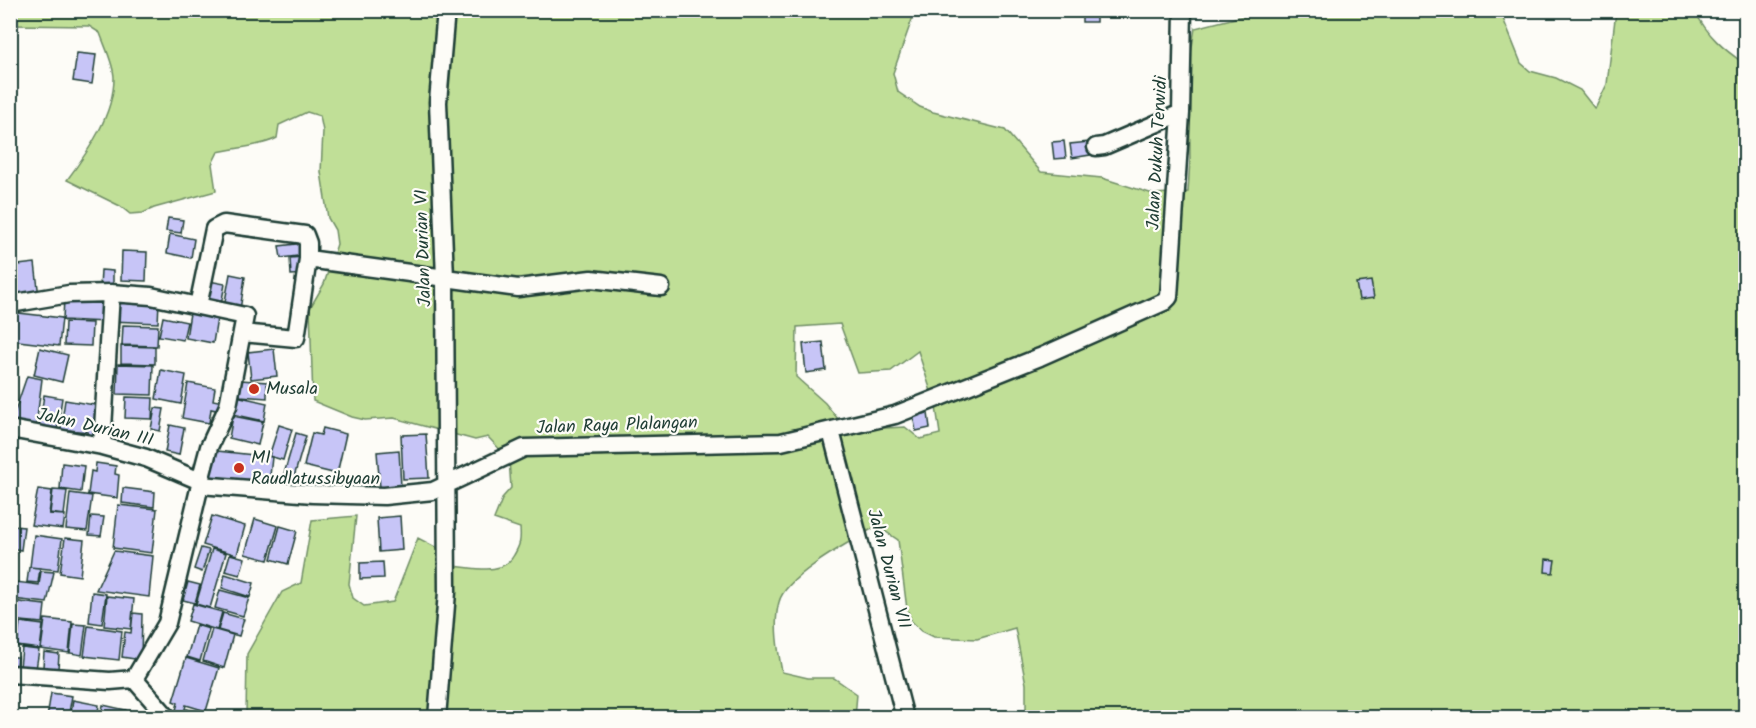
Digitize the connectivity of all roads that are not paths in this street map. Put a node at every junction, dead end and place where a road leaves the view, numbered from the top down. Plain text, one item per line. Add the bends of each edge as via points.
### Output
1 (446, 10) edge
2 (1183, 10) edge
3 (1181, 113) junction
4 (1096, 147) dead end
5 (308, 259) junction
6 (445, 278) junction
7 (661, 287) dead end
8 (117, 294) junction
9 (1169, 297) joint
10 (10, 304) edge
11 (198, 306) junction
12 (242, 333) junction
13 (11, 430) edge
14 (831, 431) junction
15 (102, 446) junction
16 (200, 483) junction
17 (446, 485) junction
18 (10, 674) edge
19 (134, 679) junction
20 (168, 717) edge
21 (437, 717) edge
22 (905, 717) edge

1 - 6 street, Jalan Durian VI via 438,102
2 - 3 street, Jalan Dukuh Terwidi
3 - 4 street
3 - 9 street, Jalan Dukuh Terwidi
5 - 6 street
5 - 11 street via 305,235 219,224 214,229
5 - 12 street via 296,338
6 - 7 street via 518,288 591,279
6 - 17 street, Jalan Durian VI
8 - 10 street via 69,294
8 - 11 street
8 - 15 street
9 - 14 street, Jalan Raya Plalangan via 1157,306 955,392 895,415
11 - 12 street via 242,314
12 - 16 street via 228,406 209,447
13 - 15 street, Jalan Durian III
14 - 17 street, Jalan Raya Plalangan via 781,442 524,448
14 - 22 street, Jalan Durian VII
15 - 16 street, Jalan Durian III via 147,458
16 - 17 street, Jalan Raya Plalangan via 313,495 384,496 433,491
16 - 19 street via 167,623
17 - 21 street via 447,592
18 - 19 street
19 - 20 street

